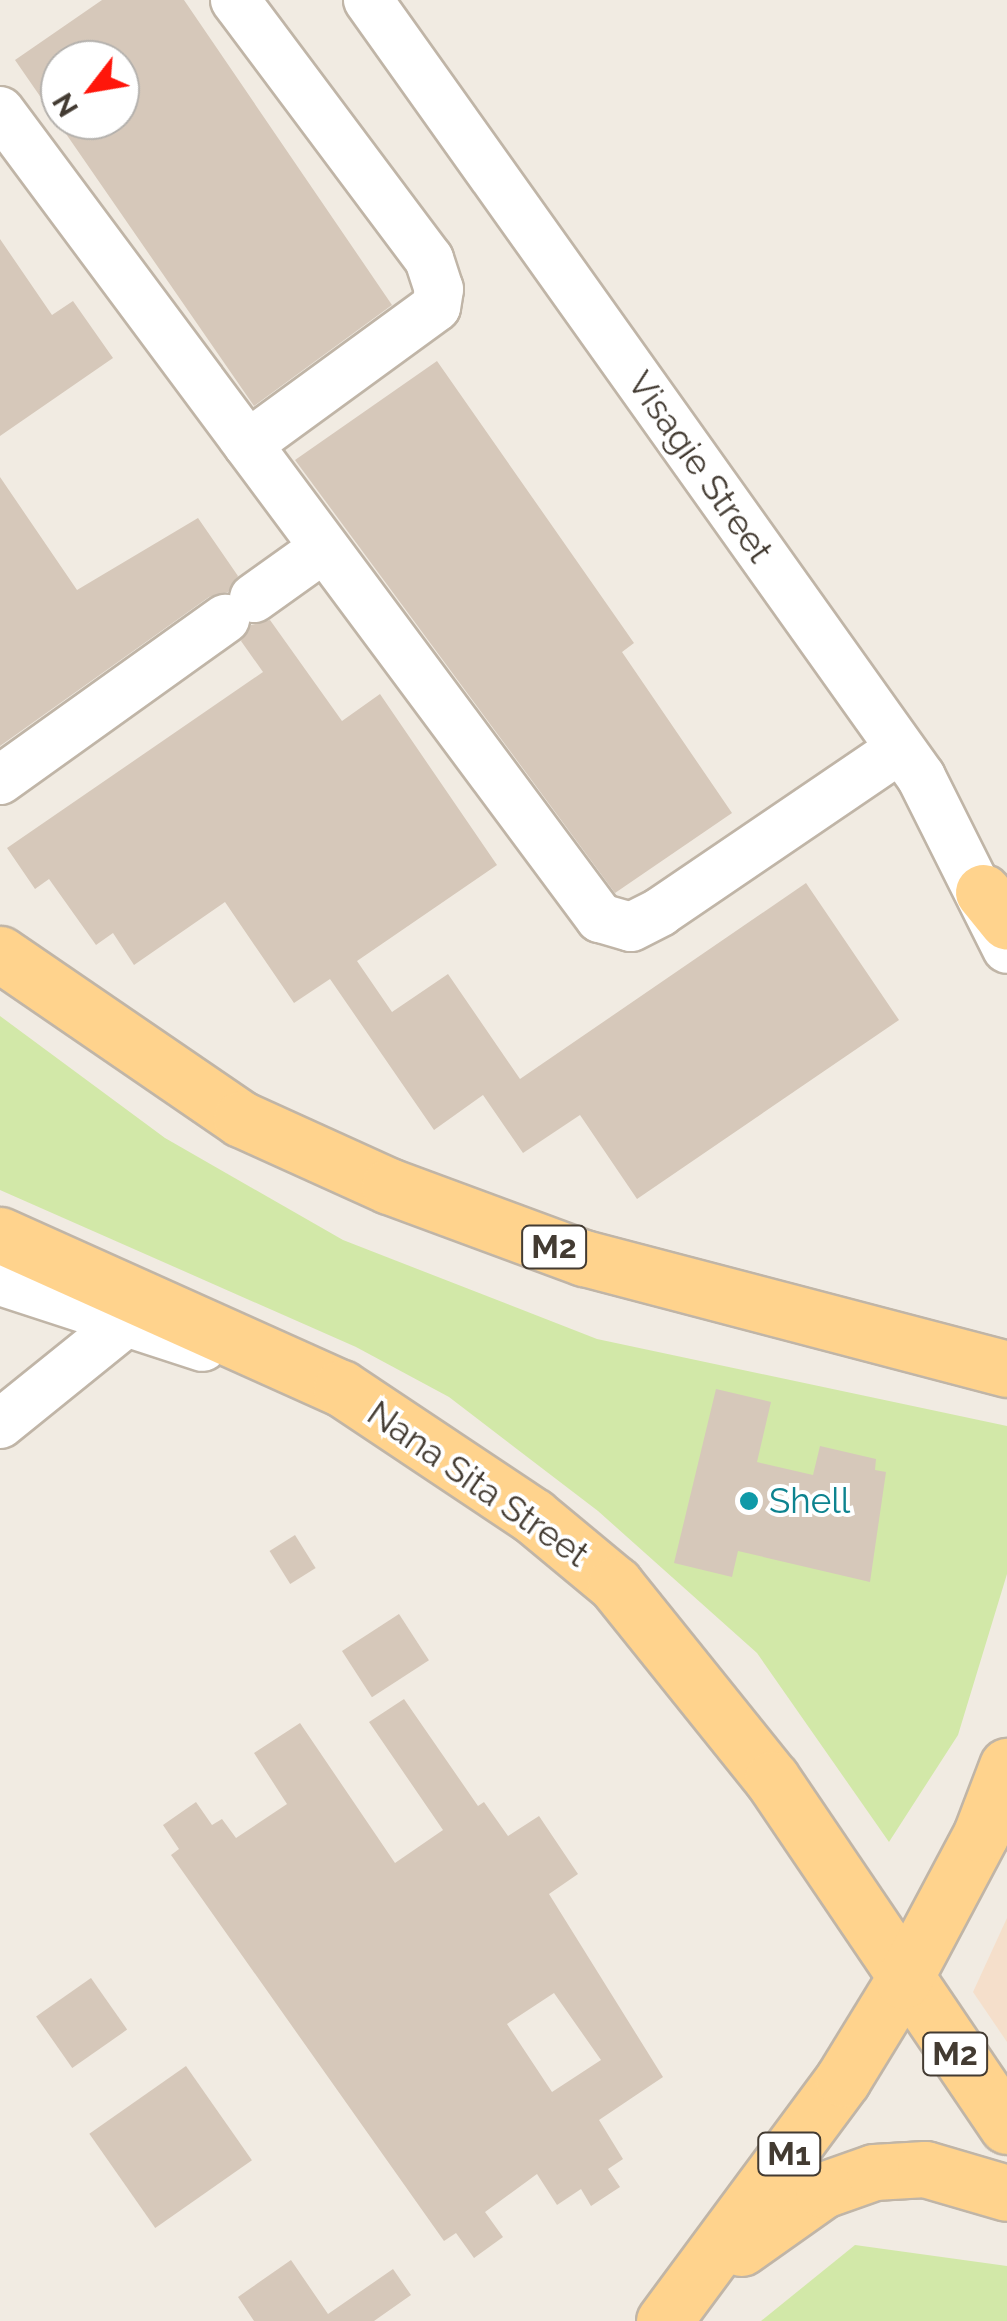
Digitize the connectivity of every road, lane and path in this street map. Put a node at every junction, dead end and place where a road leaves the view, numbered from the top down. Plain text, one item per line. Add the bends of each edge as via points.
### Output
1 (234, 0) edge
2 (368, 0) edge
3 (0, 111) edge
4 (248, 444) junction
5 (324, 548) junction
6 (900, 748) junction
7 (0, 780) edge
8 (995, 907) edge
9 (1007, 949) edge
10 (0, 954) edge
11 (0, 1235) edge
12 (0, 1281) edge
13 (124, 1324) junction
14 (1007, 1369) edge
15 (341, 1388) junction
16 (0, 1424) edge
17 (1007, 1766) edge
18 (904, 1981) junction
19 (1007, 2126) edge
20 (1007, 2193) edge
21 (666, 2321) edge

1 - 4 street via 429,260 440,289 436,307
2 - 6 street, Visagie Street
3 - 4 street
4 - 5 street
5 - 6 street via 600,918 631,927 660,912
5 - 7 street
6 - 8 street, Visagie Street
8 - 9 street, Visagie Street
10 - 14 main road, M2 via 240,1118 389,1186 584,1258
11 - 15 main road, Nana Sita Street / M2
12 - 13 street
13 - 15 street
13 - 16 street
15 - 18 main road, Nana Sita Street / M2 via 533,1516 614,1584 749,1748
17 - 18 main road, M1 via 981,1834
18 - 19 main road, M2
18 - 21 main road, M1 via 843,2080
20 - 21 main road via 925,2170 843,2182 754,2236

